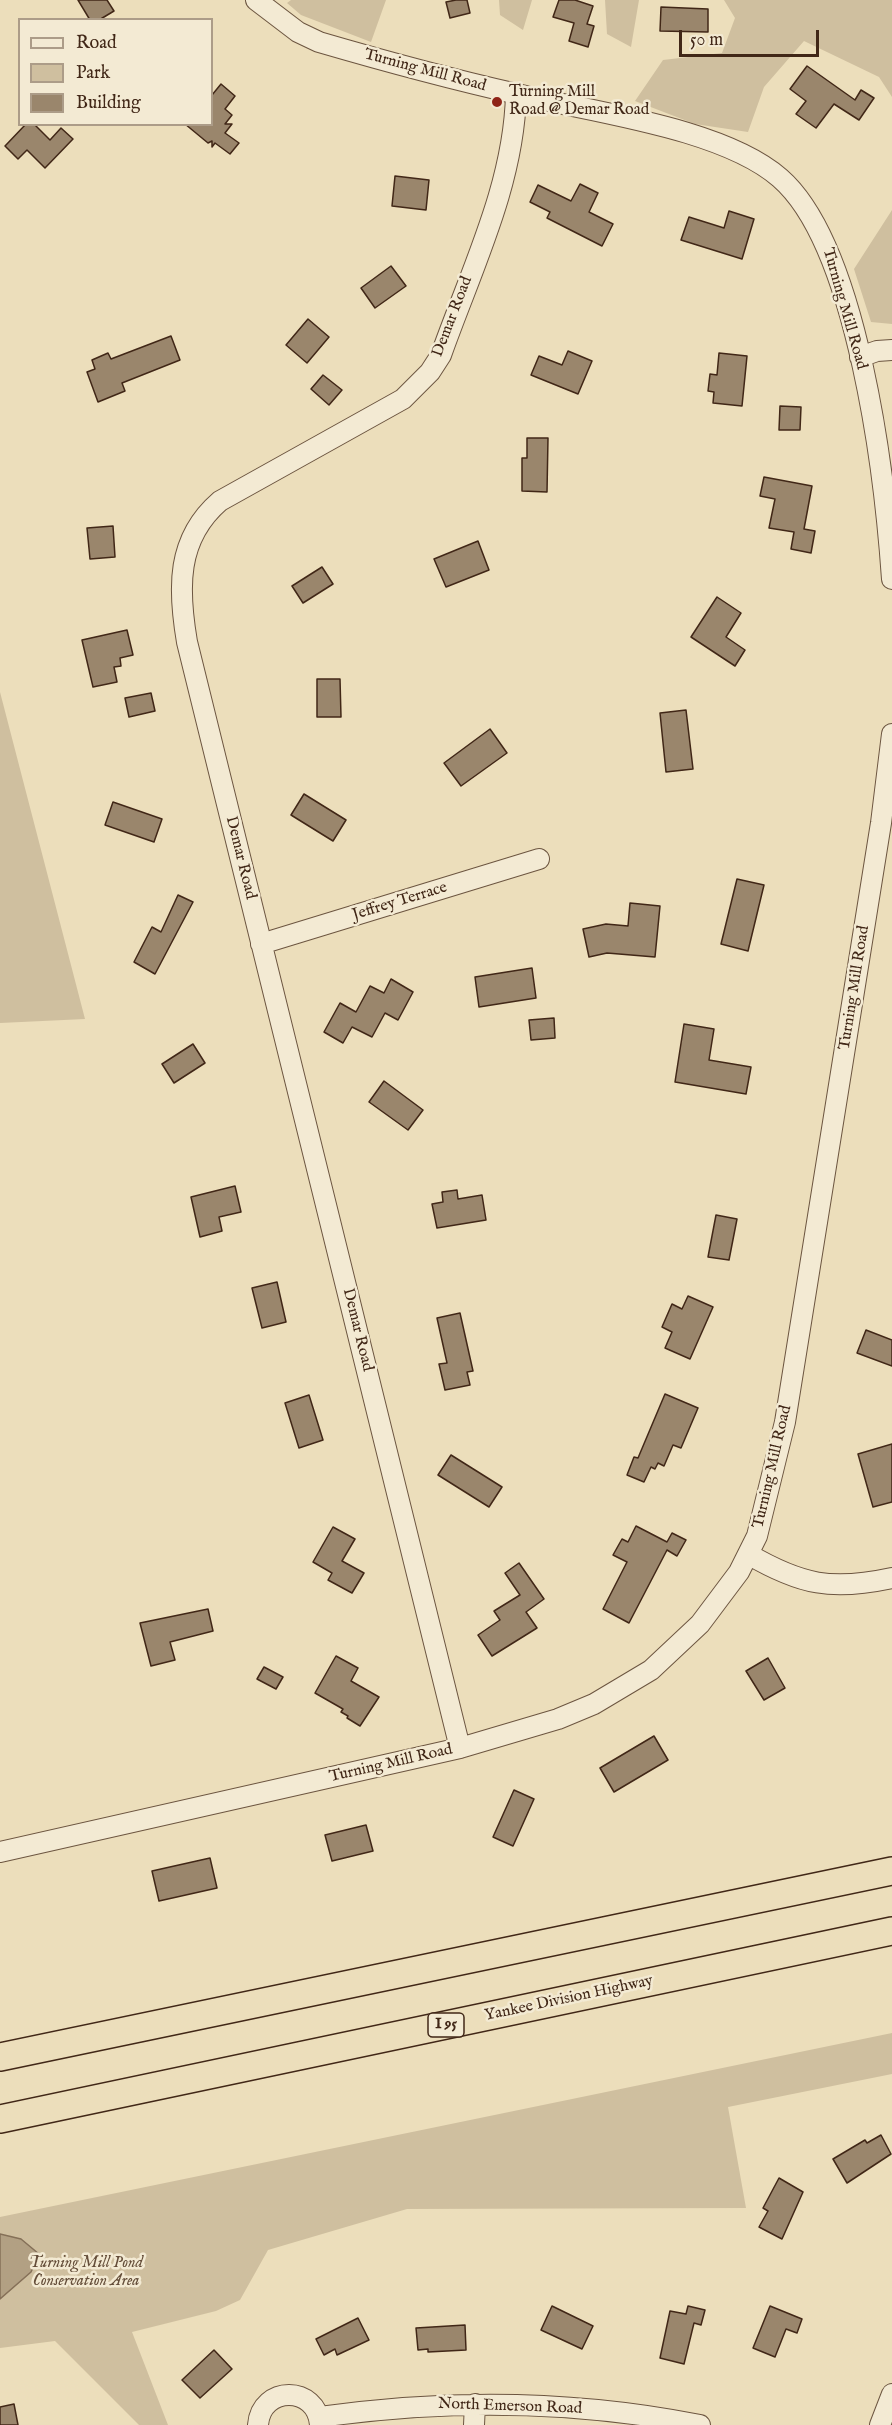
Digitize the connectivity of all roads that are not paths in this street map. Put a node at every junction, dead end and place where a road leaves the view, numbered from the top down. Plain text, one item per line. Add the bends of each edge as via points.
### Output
1 (256, 0) edge
2 (516, 94) junction
3 (892, 350) edge
4 (860, 357) junction
5 (892, 579) edge
6 (892, 734) edge
7 (539, 859) dead end
8 (261, 944) junction
9 (748, 1554) junction
10 (892, 1578) edge
11 (460, 1748) junction
12 (0, 1852) edge
13 (892, 1871) edge
14 (892, 1931) edge
15 (0, 2057) edge
16 (0, 2119) edge
17 (892, 2394) edge
18 (476, 2404) junction
19 (320, 2421) edge
20 (258, 2425) edge
21 (474, 2425) edge
22 (700, 2425) edge
23 (880, 2425) edge

1 - 2 street, Turning Mill Road via 298,32 319,42
2 - 4 street, Turning Mill Road via 694,134 743,154 779,177 806,205 821,234
2 - 8 street, Demar Road via 505,177 441,355 430,372 403,399 220,501 200,523 184,556 181,594 187,642
3 - 4 street
4 - 5 street, Turning Mill Road via 886,503
6 - 9 street, Turning Mill Road via 786,1422 757,1536
7 - 8 street, Jeffrey Terrace
8 - 11 street, Demar Road
9 - 10 street via 775,1570 820,1584 845,1586
9 - 11 street, Turning Mill Road via 722,1598 651,1670 567,1715
11 - 12 street, Turning Mill Road
13 - 15 highway
14 - 16 highway, Yankee Division Highway / I 95
17 - 23 street
18 - 19 street, North Emerson Road via 416,2406
18 - 21 street
18 - 22 street, North Emerson Road via 598,2410
19 - 20 street, North Emerson Road via 310,2401 287,2394 265,2405

